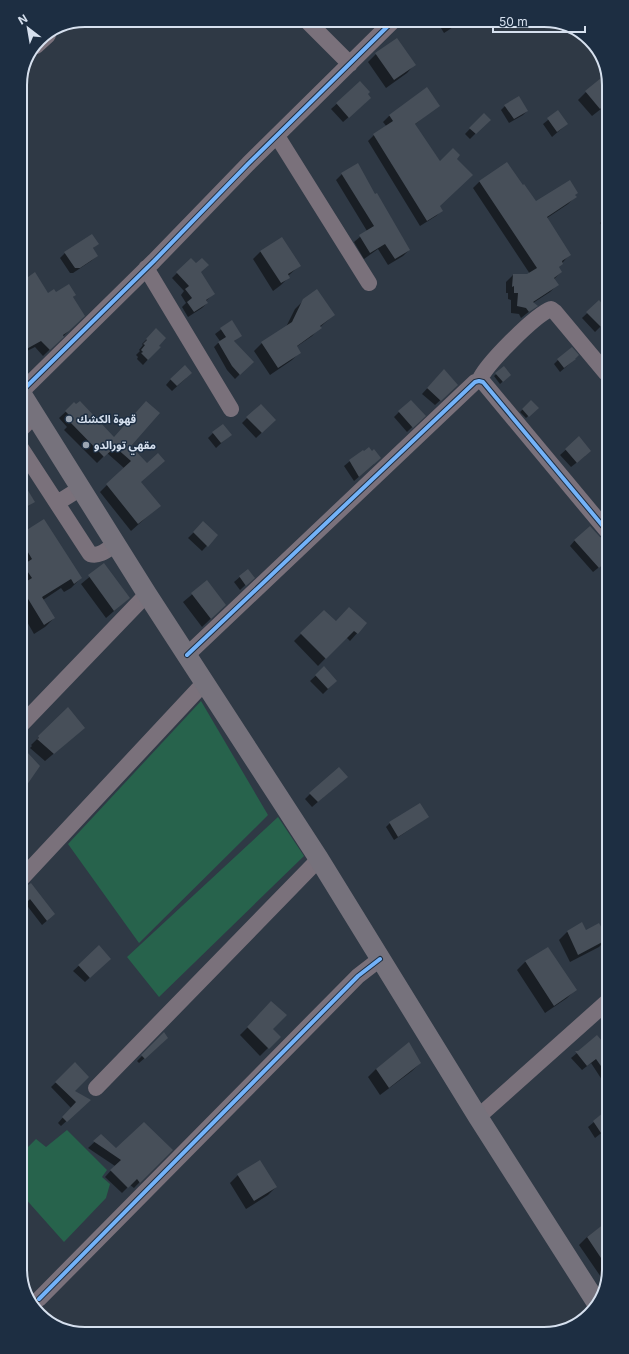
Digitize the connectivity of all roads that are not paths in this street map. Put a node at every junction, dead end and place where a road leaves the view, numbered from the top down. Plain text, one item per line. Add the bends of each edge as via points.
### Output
1 (313, 27) edge
2 (387, 27) edge
3 (350, 64) junction
4 (276, 136) junction
5 (146, 268) junction
6 (369, 283) dead end
7 (602, 368) edge
8 (479, 381) junction
9 (27, 386) edge
10 (27, 402) edge
11 (231, 409) dead end
12 (35, 415) junction
13 (27, 423) edge
14 (27, 457) edge
15 (81, 488) junction
16 (57, 503) junction
17 (602, 525) edge
18 (116, 544) junction
19 (148, 594) junction
20 (187, 656) junction
21 (205, 682) junction
22 (27, 719) edge
23 (319, 859) junction
24 (27, 873) edge
25 (380, 959) junction
26 (602, 1006) edge
27 (96, 1088) dead end
28 (478, 1117) junction
29 (594, 1298) edge
30 (39, 1299) dead end

1 - 3 street
2 - 3 street
3 - 4 street
4 - 5 street
4 - 6 street
5 - 9 street
5 - 11 street
7 - 8 street via 551,308 538,315 495,358
8 - 17 street via 483,382
8 - 20 street via 475,382
10 - 12 main road
12 - 13 street
12 - 15 main road
14 - 16 street
15 - 16 street
15 - 18 main road
16 - 18 street via 90,554 102,553
18 - 19 main road
19 - 20 main road
19 - 22 street
20 - 21 main road
21 - 23 main road
21 - 24 street
23 - 25 main road
23 - 27 street
25 - 28 main road
25 - 30 street via 358,976
26 - 28 street
28 - 29 main road

